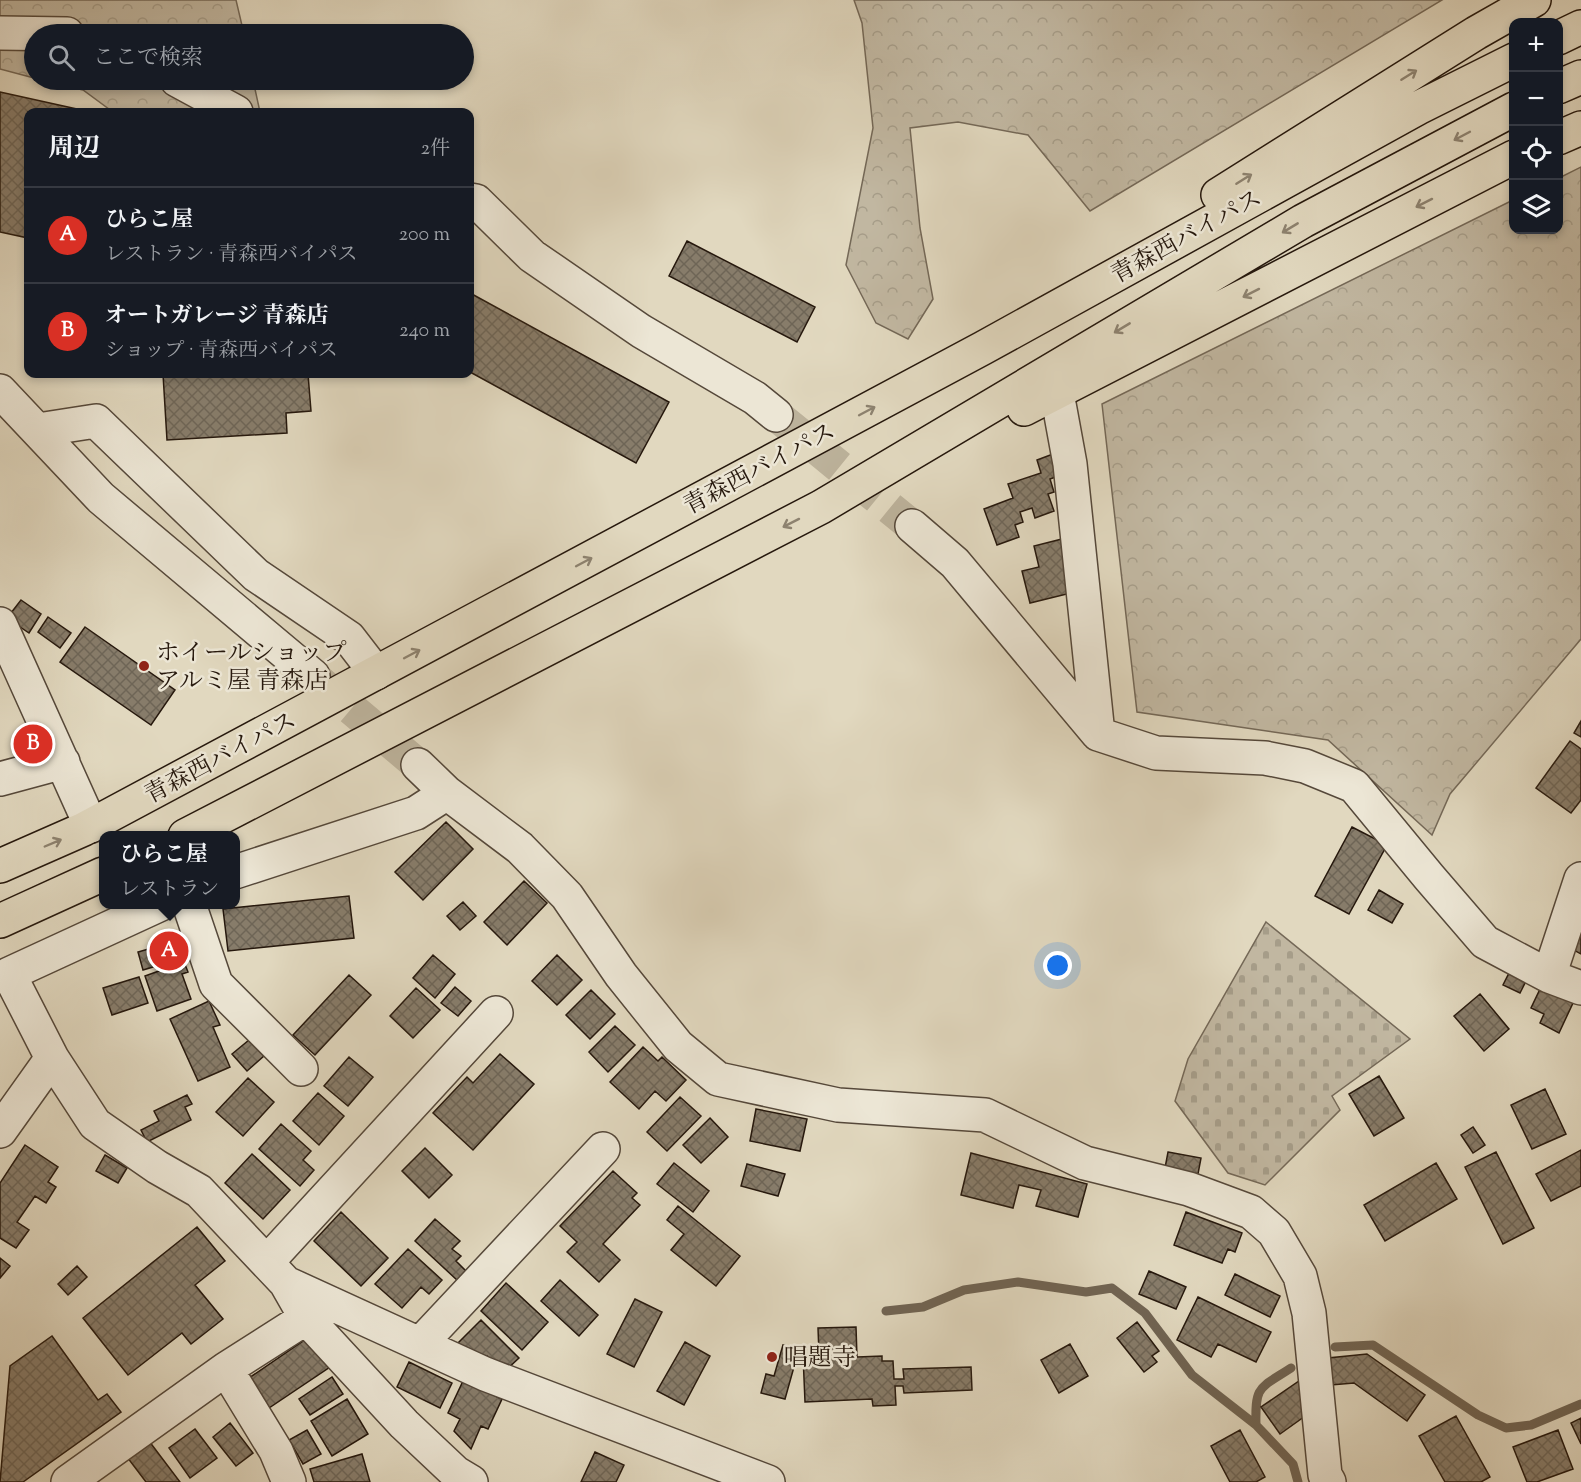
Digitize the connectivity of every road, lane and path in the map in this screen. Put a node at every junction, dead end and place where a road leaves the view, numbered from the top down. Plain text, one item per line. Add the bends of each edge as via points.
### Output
1 (1534, 0) edge
2 (1581, 27) edge
3 (0, 33) edge
4 (24, 33) edge
5 (1563, 36) edge
6 (1509, 62) edge
7 (1581, 77) edge
8 (1563, 85) edge
9 (195, 90) edge
10 (229, 108) edge
11 (1509, 112) edge
12 (1581, 129) edge
13 (1563, 136) edge
14 (1509, 160) edge
15 (474, 201) edge
16 (983, 348) junction
17 (0, 390) edge
18 (1057, 393) junction
19 (776, 415) tunnel mouth
20 (38, 430) junction
21 (821, 507) junction
22 (912, 526) tunnel mouth
23 (0, 624) edge
24 (376, 673) junction
25 (313, 676) tunnel mouth
26 (1098, 734) junction
27 (63, 762) junction
28 (418, 765) tunnel mouth
29 (0, 779) edge
30 (447, 793) junction
31 (91, 825) junction
32 (195, 831) edge
33 (0, 867) edge
34 (240, 870) edge
35 (99, 876) edge
36 (1581, 879) edge
37 (148, 909) edge
38 (191, 909) edge
39 (0, 921) edge
40 (4, 963) edge
41 (1550, 976) junction
42 (1581, 988) edge
43 (496, 1013) dead end
44 (52, 1058) junction
45 (301, 1070) dead end
46 (0, 1131) edge
47 (603, 1149) dead end
48 (276, 1273) junction
49 (306, 1318) junction
50 (420, 1344) junction
51 (226, 1369) junction
52 (460, 1479) edge
53 (68, 1482) edge
54 (289, 1482) edge
55 (768, 1482) edge
56 (1329, 1482) edge

16 -> 1 highway via 1193,211
2 - 5 highway
3 - 4 street
6 - 16 highway, 青森西バイパス via 1418,108
7 - 8 highway
9 - 10 street
11 -> 21 highway, 青森西バイパス via 1303,221
12 - 13 highway
14 -> 18 highway
15 - 19 street via 532,256 641,331 755,398
24 -> 16 highway, 青森西バイパス
17 - 20 street
18 - 21 highway
18 - 26 street via 1070,464
20 - 24 street via 96,422 256,575 349,638
20 - 25 street via 101,498
21 -> 32 highway, 青森西バイパス
22 - 26 street via 956,563
23 - 27 street
24 - 31 highway, 青森西バイパス
26 - 41 street via 1156,753 1275,760 1305,766 1354,786 1485,942
27 - 29 street
27 - 31 street
28 - 30 street
30 - 34 street via 416,813
30 - 56 street via 520,848 567,896 621,975 678,1046 718,1079 838,1105 985,1115 1085,1163 1189,1190 1251,1212 1274,1232 1300,1275 1309,1313 1325,1475
33 -> 31 highway, 青森西バイパス
35 - 39 highway
36 - 41 street
37 - 40 street
38 - 45 street via 216,984
40 - 44 street
41 - 42 street
43 - 48 street
44 - 46 street
44 - 48 street via 95,1124 199,1191
47 - 50 street
48 - 49 street
48 - 50 street
49 - 51 street
49 - 52 street
50 - 55 street via 485,1374
51 - 53 street
51 - 54 street via 276,1451

